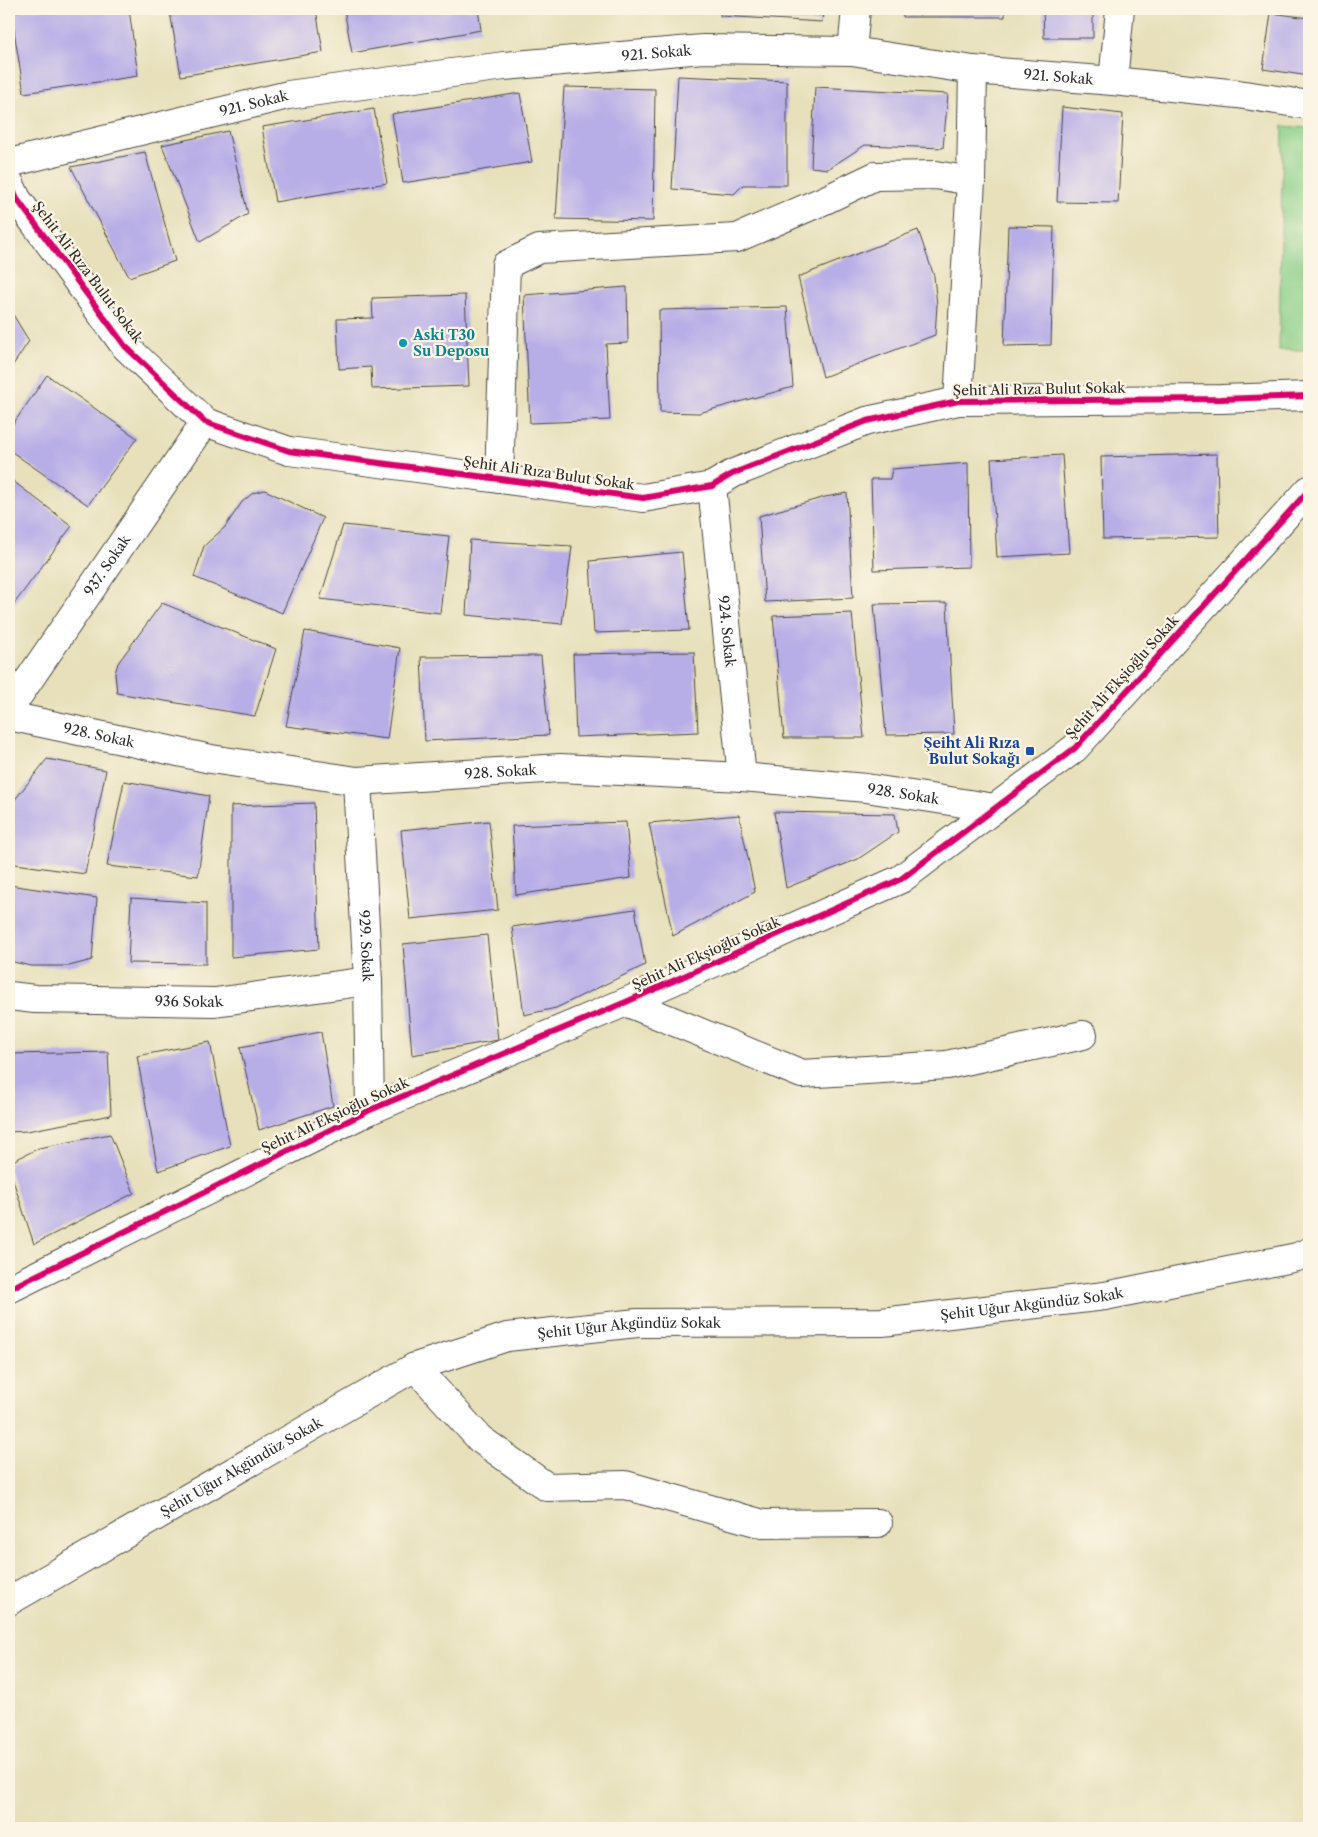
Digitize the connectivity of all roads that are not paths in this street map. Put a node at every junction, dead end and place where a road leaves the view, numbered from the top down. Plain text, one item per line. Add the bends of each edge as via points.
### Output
1 (856, 9) edge
2 (1120, 9) edge
3 (852, 51) junction
4 (973, 70) junction
5 (1114, 81) junction
6 (1309, 105) edge
7 (9, 162) edge
8 (9, 182) edge
9 (971, 182) junction
10 (1309, 396) edge
11 (958, 400) junction
12 (205, 422) junction
13 (499, 479) junction
14 (712, 486) junction
15 (1309, 490) edge
16 (9, 709) edge
17 (9, 716) edge
18 (742, 777) junction
19 (356, 781) junction
20 (995, 808) junction
21 (368, 981) junction
22 (9, 996) edge
23 (626, 1002) junction
24 (1083, 1035) dead end
25 (370, 1110) junction
26 (1309, 1252) edge
27 (9, 1289) edge
28 (416, 1367) junction
29 (878, 1523) dead end
30 (9, 1601) edge

1 - 3 street
2 - 5 street
3 - 4 street, 921. Sokak
3 - 7 street, 921. Sokak via 703,49 504,66 288,95
4 - 5 street, 921. Sokak
4 - 9 street
5 - 6 street, 921. Sokak
8 - 12 street, Şehit Ali Rıza Bulut Sokak via 125,346
9 - 11 street
9 - 13 street via 936,175 876,176 737,238 539,249 506,265
10 - 11 street, Şehit Ali Rıza Bulut Sokak
11 - 14 street, Şehit Ali Rıza Bulut Sokak via 867,420 734,473
12 - 13 street, Şehit Ali Rıza Bulut Sokak via 289,451
12 - 16 street, 937. Sokak
13 - 14 street, Şehit Ali Rıza Bulut Sokak via 643,498
14 - 18 street, 924. Sokak
15 - 20 street, Şehit Ali Ekşioğlu Sokak via 1075,748
17 - 19 street, 928. Sokak via 211,759
18 - 19 street, 928. Sokak via 560,768
18 - 20 street, 928. Sokak via 866,788
19 - 21 street, 929. Sokak
20 - 23 street, Şehit Ali Ekşioğlu Sokak via 900,879
21 - 22 street, 936 Sokak via 214,1002
21 - 25 street, 929. Sokak
23 - 24 street via 802,1074 947,1065
23 - 25 street, Şehit Ali Ekşioğlu Sokak
25 - 27 street, Şehit Ali Ekşioğlu Sokak
26 - 28 street, Şehit Uğur Akgündüz Sokak via 1105,1296 882,1322 637,1323 507,1337
28 - 29 street via 480,1438 547,1487 625,1485 763,1524
28 - 30 street, Şehit Uğur Akgündüz Sokak

